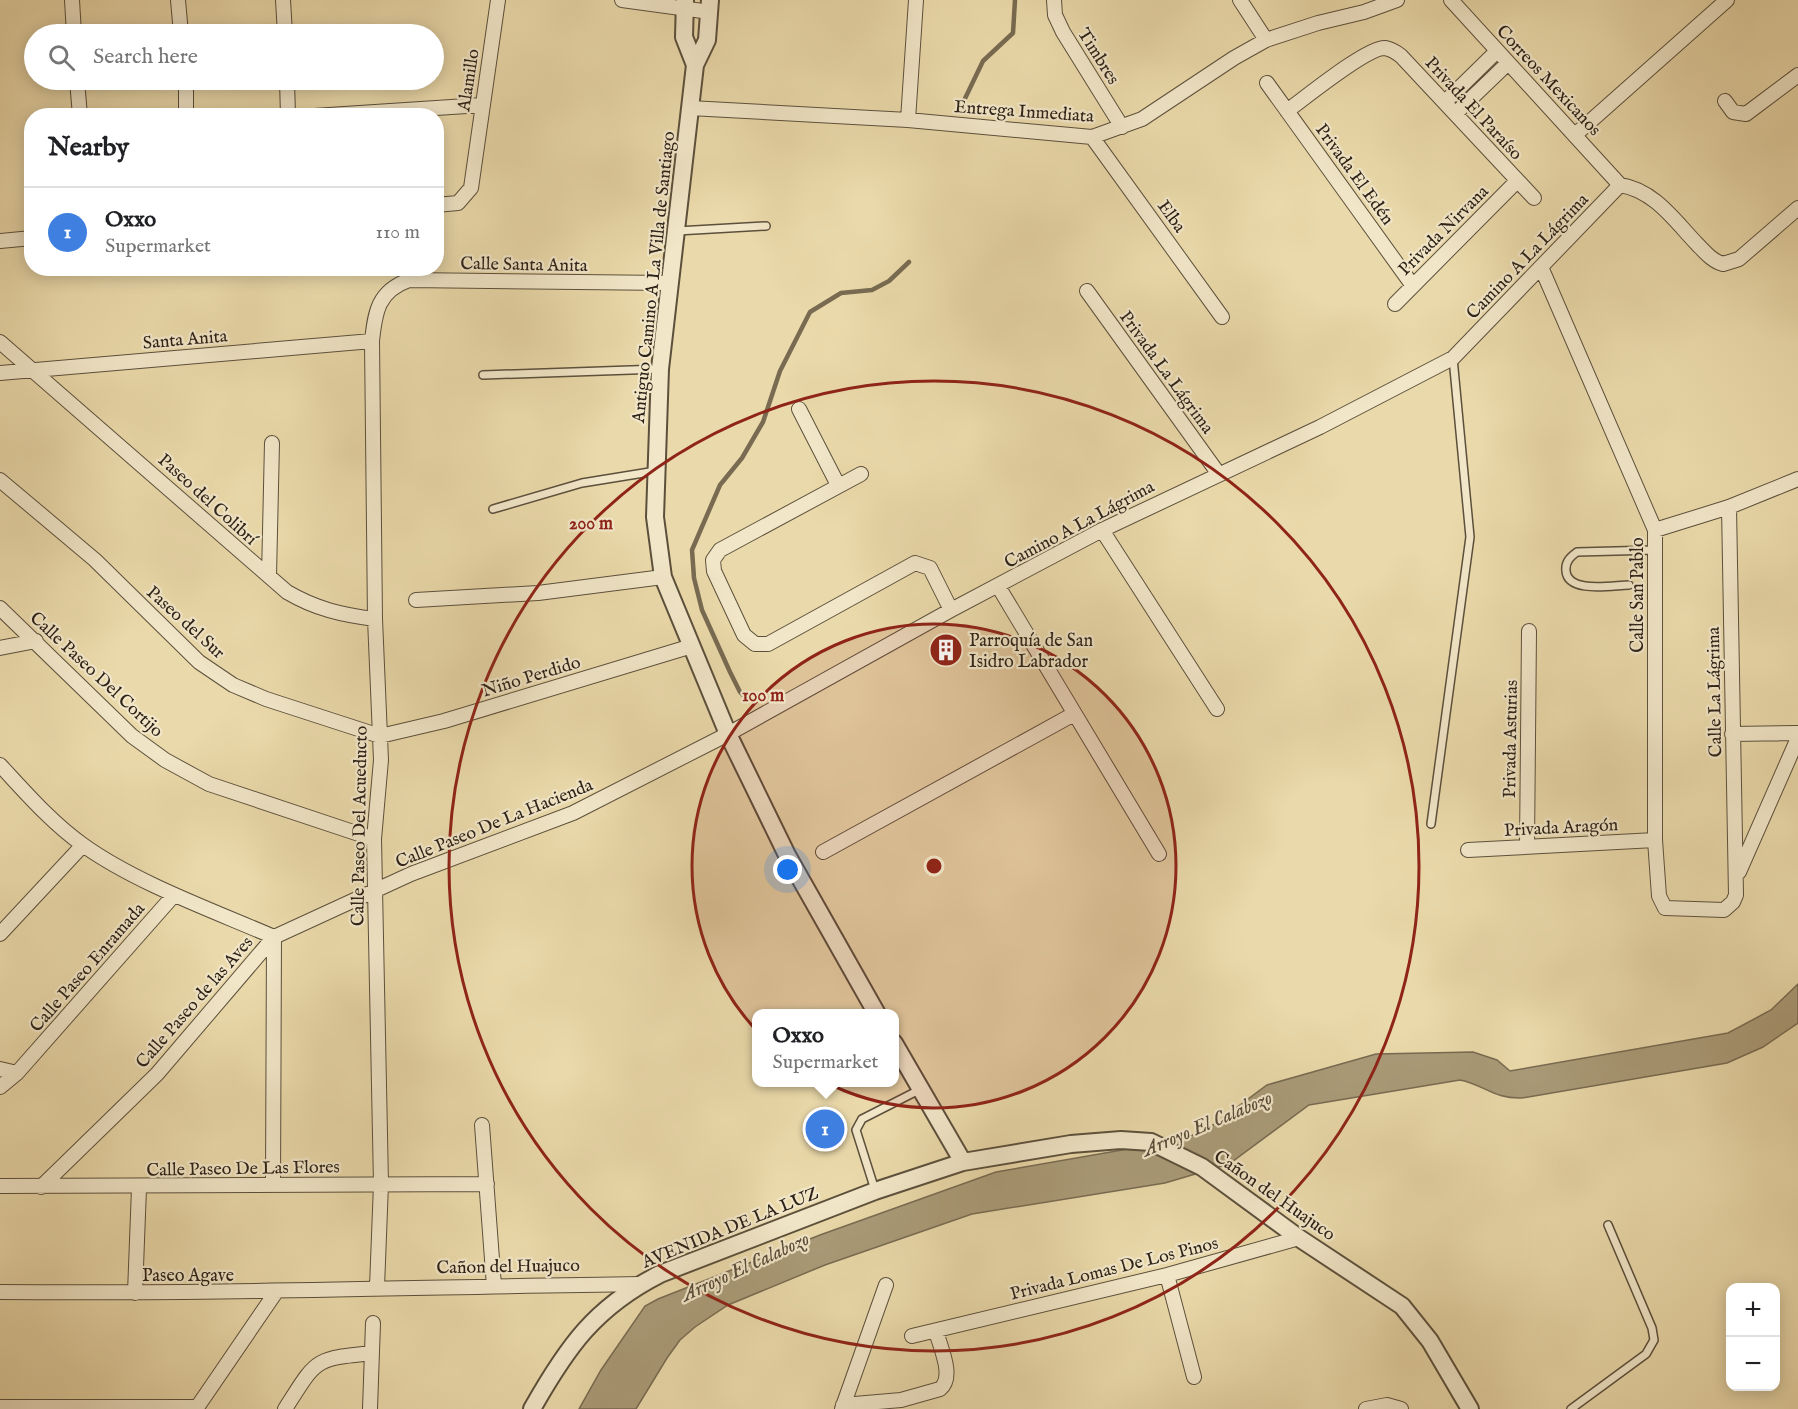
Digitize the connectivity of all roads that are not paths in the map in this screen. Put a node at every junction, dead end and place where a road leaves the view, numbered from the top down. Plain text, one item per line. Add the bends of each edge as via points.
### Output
1 (72, 0) edge
2 (178, 0) edge
3 (283, 0) edge
4 (498, 0) edge
5 (622, 0) edge
6 (916, 0) edge
7 (1054, 0) edge
8 (1240, 0) edge
9 (1396, 0) edge
10 (1451, 0) edge
11 (1727, 0) edge
12 (685, 5) edge
13 (710, 6) edge
14 (73, 24) edge
15 (180, 24) edge
16 (284, 24) edge
17 (1266, 40) junction
18 (1496, 52) junction
19 (1507, 64) junction
20 (695, 65) junction
21 (1798, 75) edge
22 (1267, 83) dead end
23 (78, 90) edge
24 (186, 90) edge
25 (287, 90) edge
26 (1725, 101) dead end
27 (1444, 102) junction
28 (482, 105) junction
29 (79, 108) edge
30 (186, 108) edge
31 (288, 108) edge
32 (436, 108) edge
33 (690, 108) junction
34 (1287, 111) junction
35 (1456, 113) junction
36 (908, 120) junction
37 (1122, 127) junction
38 (1576, 134) junction
39 (1092, 137) junction
40 (1517, 181) junction
41 (1624, 186) junction
42 (1534, 198) dead end
43 (444, 204) edge
44 (1798, 208) edge
45 (766, 226) dead end
46 (674, 231) junction
47 (24, 239) edge
48 (0, 241) edge
49 (1541, 267) junction
50 (669, 283) junction
51 (1413, 286) junction
52 (1087, 291) dead end
53 (383, 295) joint
54 (1395, 304) dead end
55 (1222, 317) dead end
56 (0, 342) edge
57 (372, 342) junction
58 (1454, 358) junction
59 (660, 369) junction
60 (35, 370) junction
61 (0, 373) edge
62 (483, 375) dead end
63 (799, 409) dead end
64 (272, 443) dead end
65 (656, 471) junction
66 (1218, 473) junction
67 (861, 474) dead end
68 (1798, 479) edge
69 (0, 480) edge
70 (838, 485) junction
71 (1729, 507) junction
72 (493, 509) dead end
73 (1102, 530) junction
74 (1655, 530) junction
75 (1655, 550) junction
76 (268, 576) junction
77 (663, 577) junction
78 (1629, 585) dead end
79 (998, 586) junction
80 (416, 600) dead end
81 (0, 608) edge
82 (951, 610) junction
83 (375, 620) junction
84 (1529, 631) dead end
85 (36, 641) junction
86 (692, 646) junction
87 (0, 648) edge
88 (1216, 709) dead end
89 (1074, 714) junction
90 (1798, 733) edge
91 (728, 734) junction
92 (1732, 734) junction
93 (380, 736) junction
94 (1798, 738) edge
95 (0, 765) edge
96 (1431, 824) dead end
97 (374, 840) junction
98 (1655, 840) junction
99 (83, 845) junction
100 (1527, 847) junction
101 (1468, 850) dead end
102 (823, 852) dead end
103 (1159, 854) dead end
104 (1737, 877) junction
105 (374, 893) junction
106 (174, 895) junction
107 (1665, 908) joint
108 (3, 924) edge
109 (274, 937) junction
110 (874, 1009) edge
111 (899, 1052) edge
112 (0, 1069) edge
113 (17, 1073) junction
114 (0, 1087) edge
115 (921, 1089) junction
116 (483, 1125) dead end
117 (994, 1155) joint
118 (963, 1162) junction
119 (381, 1184) junction
120 (487, 1184) junction
121 (273, 1185) junction
122 (0, 1186) edge
123 (40, 1187) junction
124 (139, 1188) junction
125 (875, 1191) junction
126 (1608, 1225) dead end
127 (1299, 1238) junction
128 (1167, 1275) junction
129 (639, 1284) junction
130 (886, 1285) dead end
131 (494, 1286) junction
132 (377, 1287) junction
133 (0, 1292) edge
134 (276, 1292) junction
135 (135, 1293) junction
136 (373, 1323) dead end
137 (936, 1331) junction
138 (912, 1336) dead end
139 (372, 1353) junction
140 (1194, 1377) dead end
141 (0, 1407) edge
142 (843, 1407) edge
143 (197, 1408) edge
144 (285, 1409) edge
145 (370, 1409) edge
146 (532, 1409) edge
147 (1366, 1409) edge
148 (1401, 1409) edge
149 (1470, 1409) edge
150 (1571, 1409) edge

1 - 14 street
2 - 15 street
3 - 16 street
4 - 28 street, Alamillo
5 - 12 street
6 - 36 street
7 - 37 street, Timbres via 1055,15 1063,32
8 - 17 street
9 - 17 street, Entrega Inmediata
10 - 18 street, Correos Mexicanos
11 - 38 street
12 - 13 street
12 - 20 street, Antiguo Camino A La Villa de Santiago via 684,37
13 - 20 street via 707,40
17 - 37 street, Entrega Inmediata via 1142,119
18 - 19 street, Correos Mexicanos
18 - 27 street
19 - 35 street
19 - 38 street, Correos Mexicanos
20 - 33 street, Antiguo Camino A La Villa de Santiago
21 - 26 street via 1746,114 1733,112
22 - 34 street, Privada El Edén
23 - 29 street
24 - 30 street
25 - 31 street
27 - 34 street, Privada El Paraíso via 1401,56 1383,48 1365,54
27 - 35 street, Privada El Paraíso
28 - 32 street
28 - 43 street, Alamillo via 471,188 463,199
33 - 36 street, Entrega Inmediata
33 - 46 street, Antiguo Camino A La Villa de Santiago
34 - 51 street, Privada El Edén
35 - 40 street, Privada El Paraíso
36 - 39 street, Entrega Inmediata
37 - 39 street, Entrega Inmediata
38 - 41 street, Correos Mexicanos
39 - 55 street, Elba
40 - 42 street, Privada El Paraíso
40 - 51 street, Privada Nirvana
41 - 44 street via 1654,200 1709,256 1723,264 1739,259
41 - 49 street, Camino A La Lágrima
45 - 46 lane
46 - 50 street, Antiguo Camino A La Villa de Santiago
47 - 48 street
49 - 58 street, Camino A La Lágrima
49 - 74 street, Calle San Pablo
50 - 53 street, Calle Santa Anita via 409,280
50 - 59 street, Antiguo Camino A La Villa de Santiago
51 - 54 street, Privada Nirvana
52 - 66 street, Privada La Lágrima
53 - 57 street, Calle Paseo Del Acueducto via 374,314
56 - 60 street, Paseo del Colibrí
57 - 60 street, Santa Anita
57 - 83 street, Calle Paseo Del Acueducto
58 - 66 street, Camino A La Lágrima via 1320,427
58 - 96 lane via 1470,537
59 - 62 lane
59 - 65 street, Antiguo Camino A La Villa de Santiago
60 - 61 street, Santa Anita
60 - 76 street, Paseo del Colibrí
63 - 70 street
64 - 76 street
65 - 72 lane via 582,483
65 - 77 street, Antiguo Camino A La Villa de Santiago via 655,518
66 - 73 street, Camino A La Lágrima
67 - 70 street
68 - 71 street
69 - 93 street, Paseo del Sur via 95,560 199,662 266,699
70 - 82 street via 720,550 713,560 714,571 744,635 754,644 768,644 915,563 930,568
71 - 74 street
71 - 92 street, Calle La Lágrima
73 - 79 street, Camino A La Lágrima
73 - 88 street
74 - 75 street, Calle San Pablo
75 - 78 lane via 1577,552 1566,567 1567,576 1580,586
75 - 98 street, Calle San Pablo
76 - 83 street, Paseo del Colibrí via 311,606
77 - 80 street via 538,592
77 - 86 street, Antiguo Camino A La Villa de Santiago
79 - 82 street, Camino A La Lágrima
79 - 89 street
81 - 85 street, Calle Paseo Del Cortijo
82 - 91 street, Camino A La Lágrima
83 - 93 street, Calle Paseo Del Acueducto
84 - 100 street, Privada Asturias
85 - 87 street
85 - 97 street, Calle Paseo Del Cortijo via 132,736 165,760 209,784
86 - 91 street, Antiguo Camino A La Villa de Santiago
86 - 93 street, Niño Perdido via 444,721
89 - 102 street
89 - 103 street
90 - 92 street
91 - 105 street, Calle Paseo De La Hacienda via 573,813 411,874
91 - 110 street, Antiguo Camino A La Villa de Santiago via 787,855
92 - 104 street, Calle La Lágrima
93 - 97 street, Calle Paseo Del Acueducto
94 - 104 street, Calle La Lágrima
95 - 99 street
97 - 105 street, Calle Paseo Del Acueducto
98 - 100 street, Privada Aragón
98 - 107 street, Calle San Pablo via 1659,896
99 - 106 street
99 - 108 street
100 - 101 street, Privada Aragón
104 - 107 street, Calle La Lágrima via 1733,902 1724,910
105 - 109 street, Calle Paseo De La Hacienda
105 - 119 street, Calle Paseo Del Acueducto
106 - 109 street
106 - 113 street, Calle Paseo Enramada
109 - 121 street, Calle Paseo de las Aves
109 - 123 street, Calle Paseo de las Aves via 157,1074
111 - 115 street
112 - 113 street
113 - 114 street, Calle Paseo Enramada
115 - 118 street
115 - 125 lane via 862,1119 858,1125 856,1130
116 - 120 street
117 - 118 street, AVENIDA DE LA LUZ
117 - 127 street, Cañon del Huajuco via 1099,1141 1151,1142 1202,1167
118 - 125 street, AVENIDA DE LA LUZ
119 - 120 street, Calle Paseo De Las Flores
119 - 121 street, Calle Paseo De Las Flores
119 - 132 street, Calle Paseo Del Acueducto
120 - 131 street
121 - 124 street, Calle Paseo De Las Flores
122 - 123 street, Calle Paseo De Las Flores
123 - 124 street, Calle Paseo De Las Flores
124 - 135 street
125 - 129 street, AVENIDA DE LA LUZ
126 - 150 lane via 1654,1340 1646,1354
127 - 128 street, Privada Lomas De Los Pinos
127 - 149 street, Cañon del Huajuco via 1402,1306 1430,1341
128 - 137 street, Privada Lomas De Los Pinos
128 - 140 street
129 - 131 street, Cañon del Huajuco
129 - 146 street, AVENIDA DE LA LUZ via 599,1313
130 - 142 street
131 - 132 street, Cañon del Huajuco
132 - 134 street, Paseo Agave
133 - 135 street, Paseo Agave
134 - 135 street, Paseo Agave
134 - 143 street
136 - 139 street
137 - 138 street, Privada Lomas De Los Pinos
137 - 142 street via 947,1374 945,1385 901,1400
139 - 144 street via 329,1357 320,1362 307,1374
139 - 145 street
141 - 143 street
147 - 148 street

